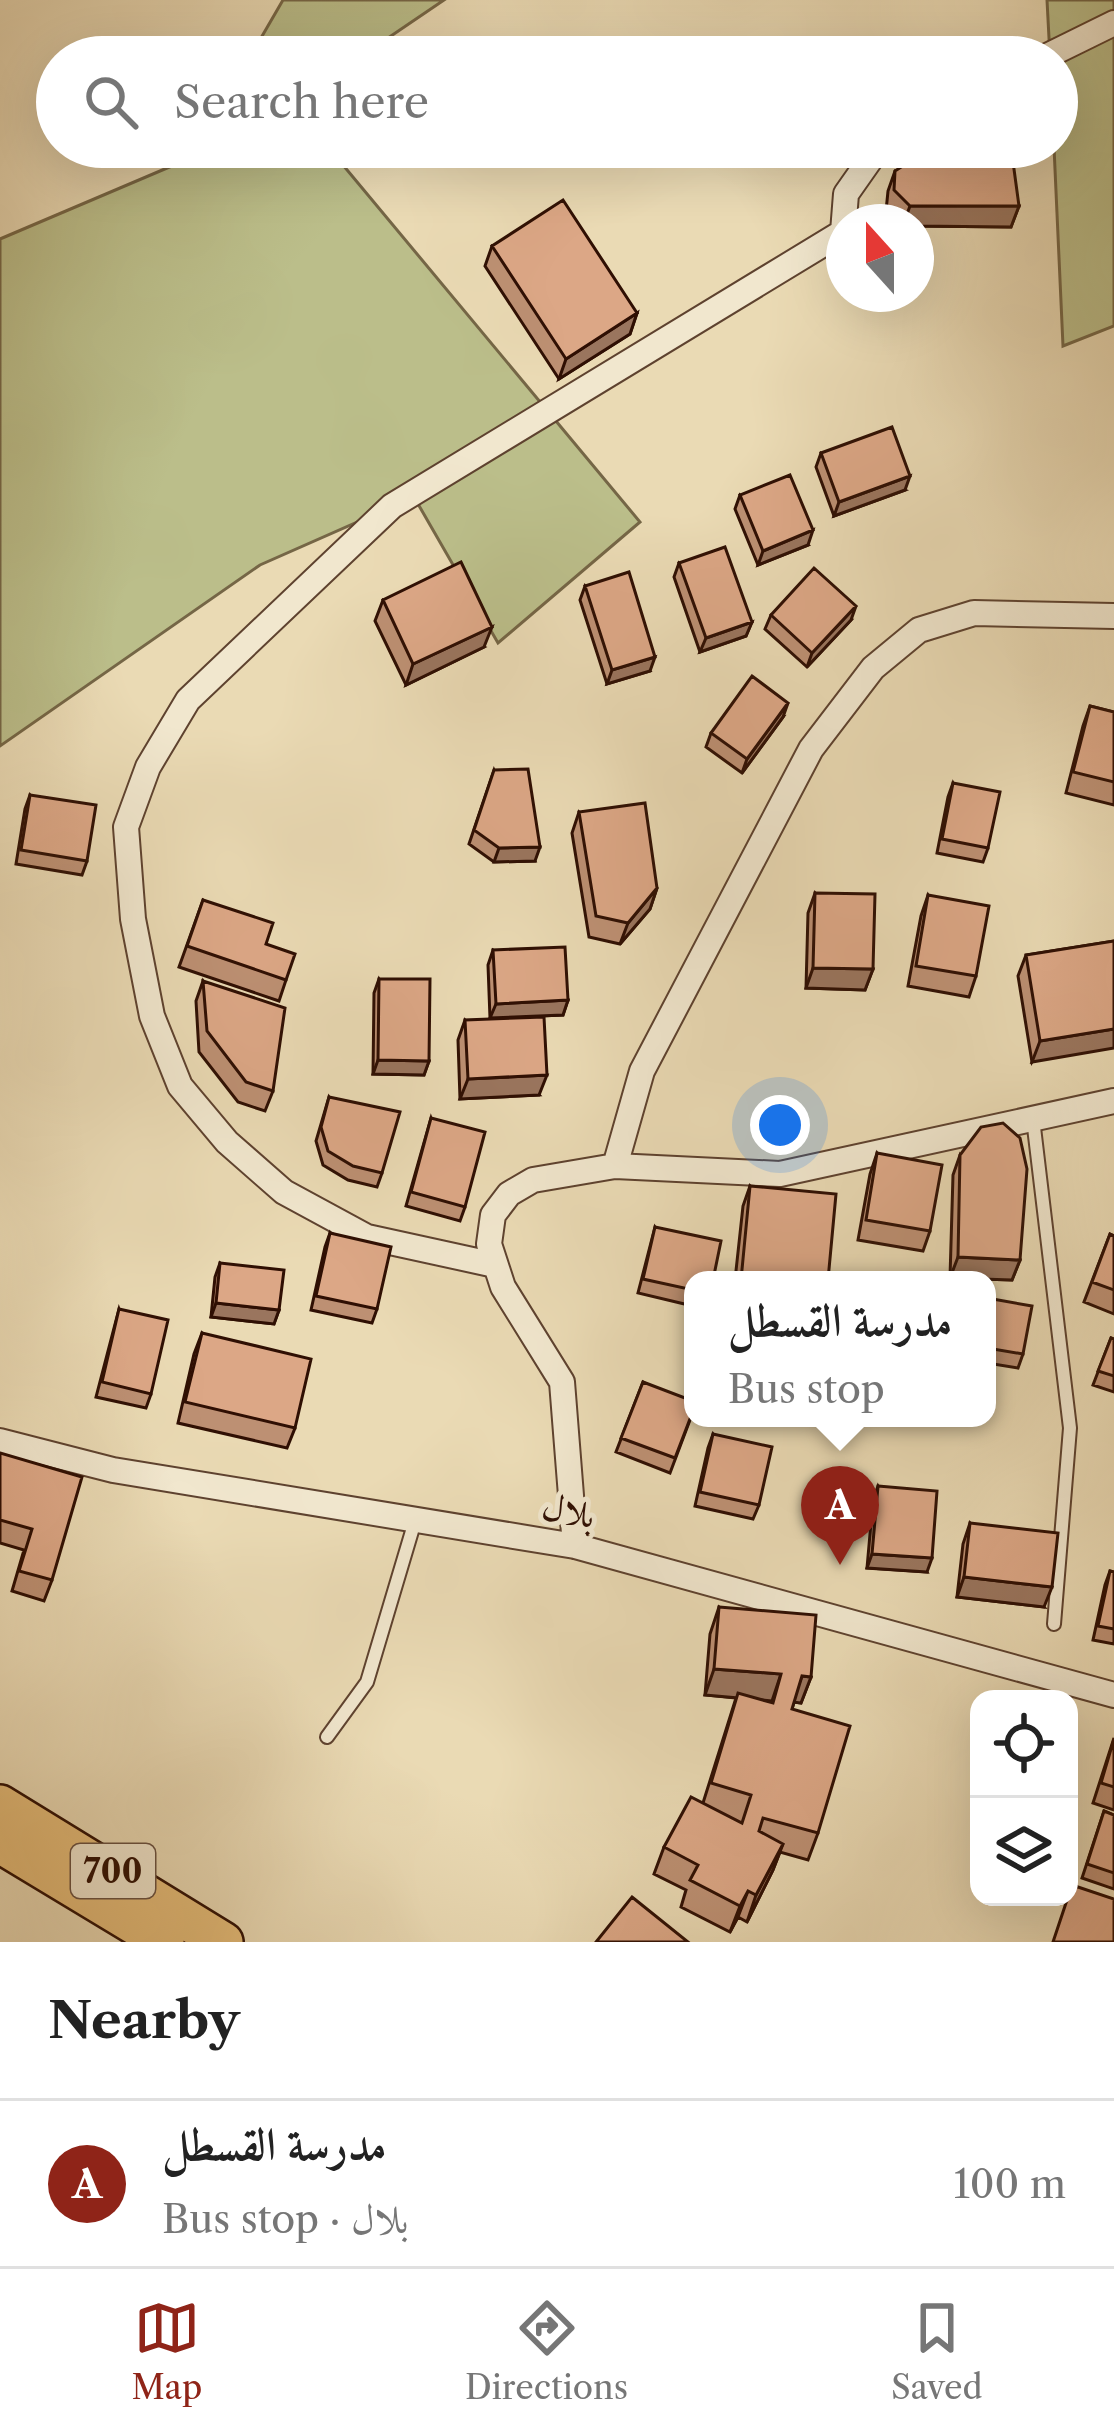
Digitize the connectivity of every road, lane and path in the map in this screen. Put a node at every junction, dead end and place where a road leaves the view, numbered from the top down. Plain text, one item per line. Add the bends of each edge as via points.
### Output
1 (1114, 23) edge
2 (1078, 41) edge
3 (864, 168) edge
4 (1114, 616) edge
5 (1114, 1101) edge
6 (1033, 1119) junction
7 (616, 1166) junction
8 (496, 1265) junction
9 (0, 1441) edge
10 (416, 1520) junction
11 (574, 1546) junction
12 (1054, 1624) dead end
13 (1114, 1695) edge
14 (327, 1737) dead end
15 (0, 1804) edge
16 (0, 1843) edge
17 (164, 1942) edge
18 (223, 1942) edge

1 - 2 street
3 - 8 street via 846,194 843,232 392,506 188,700 148,767 126,826 152,1016 180,1086 227,1142 284,1192 367,1237
4 - 7 street via 974,613 919,630 873,668 811,749 642,1070
5 - 6 street
6 - 7 street via 780,1174
6 - 12 lane via 1070,1428
7 - 8 street via 533,1180 509,1194 493,1215
8 - 11 street via 562,1382
9 - 10 street, بلال via 112,1470
10 - 11 street, بلال
10 - 14 lane via 367,1682
11 - 13 street, بلال
15 - 18 main road, 700
16 - 17 main road, 700

